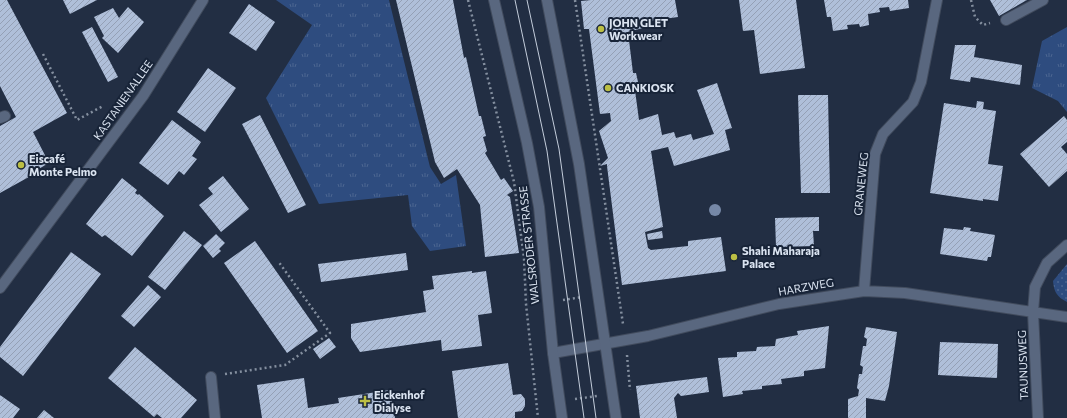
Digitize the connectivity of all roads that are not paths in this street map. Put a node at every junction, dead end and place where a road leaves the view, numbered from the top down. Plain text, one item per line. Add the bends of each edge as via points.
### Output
1 (203, 0) edge
2 (494, 0) edge
3 (547, 0) edge
4 (937, 0) edge
5 (1043, 0) edge
6 (1006, 20) dead end
7 (1067, 245) edge
8 (1, 286) edge
9 (864, 291) junction
10 (1033, 312) junction
11 (1067, 317) edge
12 (606, 344) junction
13 (553, 353) junction
14 (211, 377) road end
15 (215, 418) edge
16 (562, 418) edge
17 (616, 418) edge
18 (1038, 418) edge

1 - 8 street, KASTANIENALLEE via 143,96
2 - 13 street, WALSRODER STRASSE via 515,84 536,193
3 - 12 street via 578,164
4 - 9 street, GRANEWEG via 921,82 913,102 883,134 875,154
5 - 6 street
7 - 10 street, TAUNUSWEG via 1047,264 1041,275 1035,287
9 - 10 street, HARZWEG via 905,293
9 - 12 street, HARZWEG via 779,304
10 - 11 street, HARZWEG
10 - 18 street, TAUNUSWEG
12 - 13 street, HARZWEG
12 - 17 street
13 - 16 street, WALSRODER STRASSE
14 - 15 street

